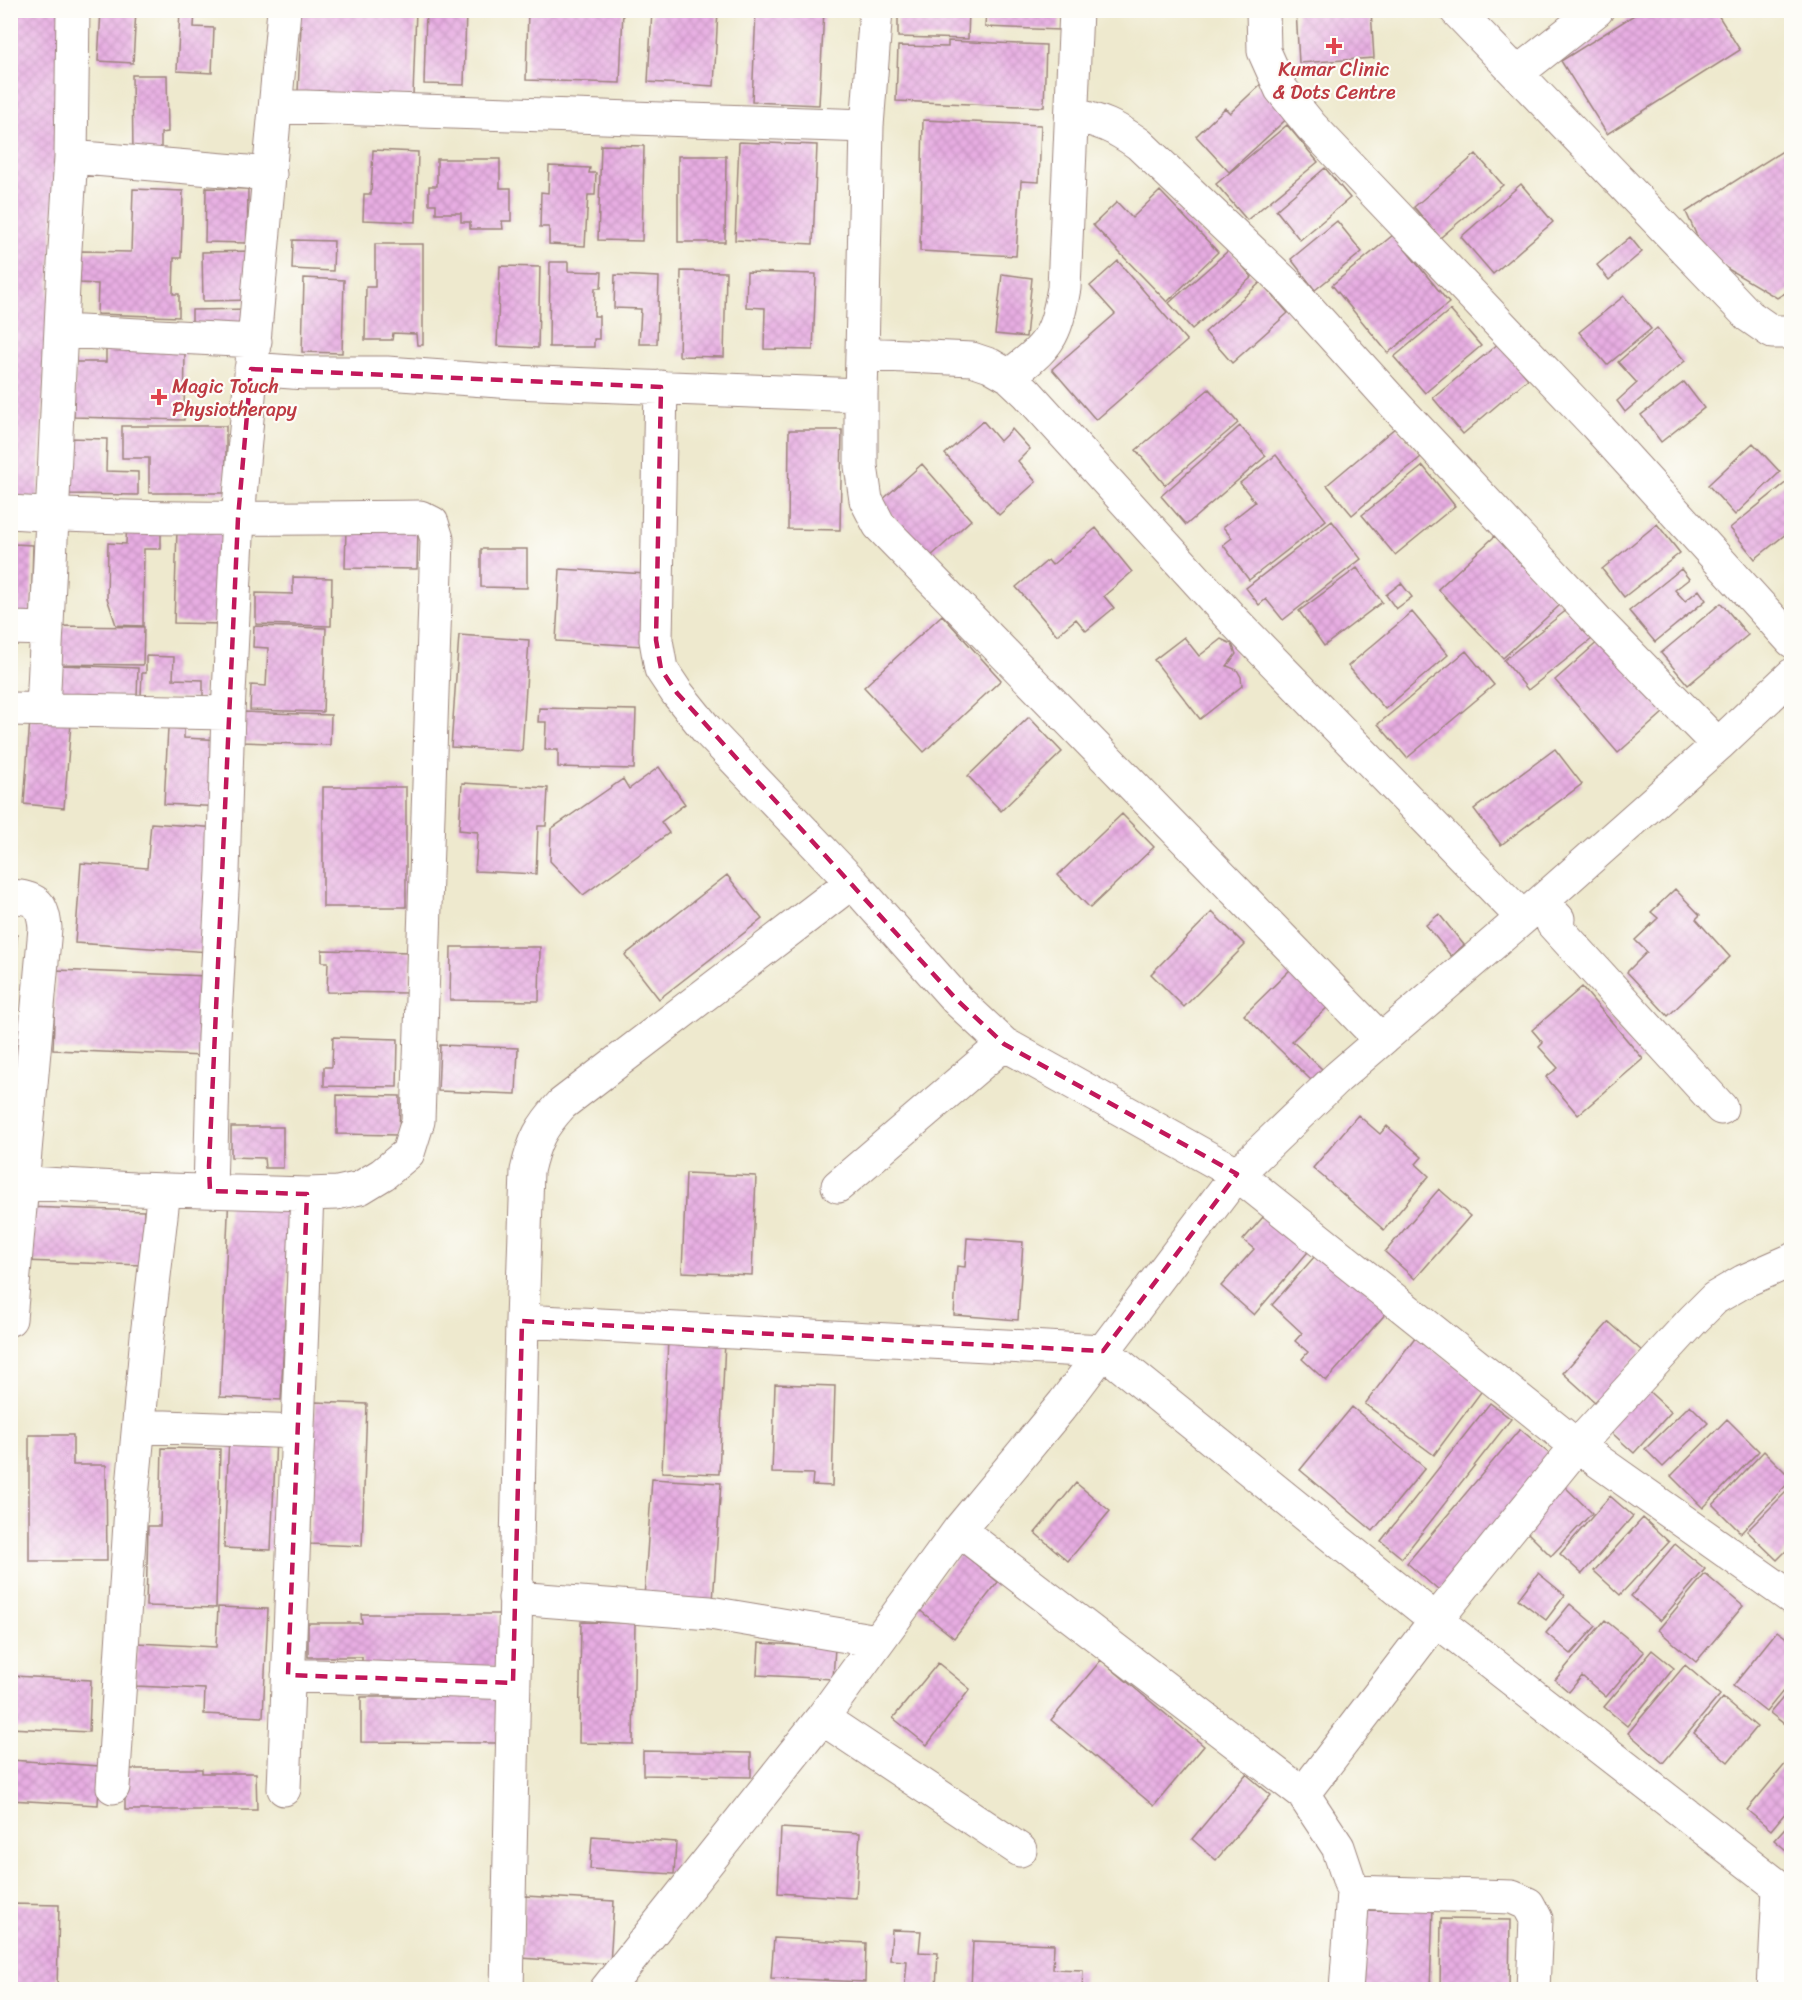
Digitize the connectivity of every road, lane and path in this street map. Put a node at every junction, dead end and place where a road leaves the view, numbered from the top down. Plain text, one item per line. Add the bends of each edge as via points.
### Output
1 (74, 10) edge
2 (284, 10) edge
3 (876, 10) edge
4 (1076, 10) edge
5 (1263, 10) edge
6 (1456, 10) edge
7 (1597, 10) edge
8 (1517, 73) junction
9 (276, 106) junction
10 (1072, 114) junction
11 (867, 126) junction
12 (71, 157) junction
13 (270, 174) junction
14 (61, 331) junction
15 (1791, 332) edge
16 (862, 354) junction
17 (253, 355) junction
18 (1009, 376) junction
19 (661, 387) junction
20 (861, 395) junction
21 (10, 512) edge
22 (53, 515) junction
23 (238, 518) junction
24 (10, 628) edge
25 (47, 629) junction
26 (1791, 641) edge
27 (1791, 675) edge
28 (10, 709) edge
29 (43, 710) junction
30 (228, 713) junction
31 (1718, 745) junction
32 (852, 882) junction
33 (10, 896) edge
34 (1537, 914) junction
35 (23, 1023) edge
36 (1381, 1040) junction
37 (1004, 1044) junction
38 (1721, 1108) dead end
39 (1237, 1174) junction
40 (16, 1182) edge
41 (838, 1186) dead end
42 (164, 1190) junction
43 (210, 1191) junction
44 (307, 1194) junction
45 (1791, 1260) edge
46 (10, 1319) edge
47 (522, 1321) junction
48 (1103, 1351) junction
49 (139, 1426) junction
50 (298, 1432) junction
51 (1577, 1446) junction
52 (959, 1530) junction
53 (515, 1598) junction
54 (1791, 1598) edge
55 (1436, 1620) junction
56 (877, 1641) junction
57 (288, 1675) junction
58 (513, 1683) junction
59 (822, 1718) junction
60 (113, 1787) dead end
61 (284, 1789) dead end
62 (1304, 1794) junction
63 (1020, 1850) dead end
64 (1353, 1892) junction
65 (1785, 1892) edge
66 (507, 1989) edge
67 (606, 1989) edge
68 (1346, 1989) edge
69 (1533, 1989) edge
70 (1774, 1989) edge

1 - 12 street
2 - 9 street
3 - 11 street
4 - 10 street
5 - 26 street via 1264,51 1281,89 1311,126 1595,424
6 - 8 street
7 - 8 street
8 - 15 street via 1749,316 1772,332
9 - 11 street
9 - 13 street
10 - 18 street via 1064,288 1059,315 1051,338
10 - 31 street via 1116,128 1139,144 1285,283 1600,624
11 - 16 street
12 - 13 street
12 - 14 street
13 - 17 street
14 - 17 street
14 - 22 street
16 - 18 street via 972,359
16 - 20 street
17 - 19 street via 305,373
17 - 23 street
18 - 34 street via 1233,620
19 - 20 street
19 - 32 street via 656,640 661,669 706,729
20 - 36 street via 864,489 879,525
21 - 22 street
22 - 23 street
22 - 25 street
23 - 30 street
23 - 44 street via 420,517 432,523 437,539 418,1121 408,1153 383,1174 360,1188
24 - 25 street
25 - 29 street
27 - 31 street
28 - 29 street
29 - 30 street
30 - 43 street
31 - 34 street
32 - 37 street via 957,1000
32 - 47 street via 562,1104 545,1123 532,1148 527,1170
33 - 35 street via 38,903 44,915 45,928
34 - 36 street
34 - 38 street
35 - 40 street
36 - 39 street
37 - 39 street
37 - 41 street
39 - 48 street
39 - 51 street
40 - 42 street
40 - 46 street
42 - 43 street
42 - 49 street
43 - 44 street
44 - 50 street
45 - 51 street via 1715,1298
47 - 48 street
47 - 53 street
48 - 52 street
48 - 55 street
49 - 50 street
49 - 60 street
50 - 57 street
51 - 54 street
51 - 55 street
52 - 56 street
52 - 62 street
53 - 56 street via 710,1613
53 - 58 street
55 - 62 street
55 - 65 street
56 - 59 street
57 - 58 street
57 - 61 street
58 - 66 street
59 - 63 street
59 - 67 street
62 - 64 street via 1338,1847
64 - 68 street
64 - 69 street via 1512,1897 1528,1904 1536,1919
65 - 70 street

